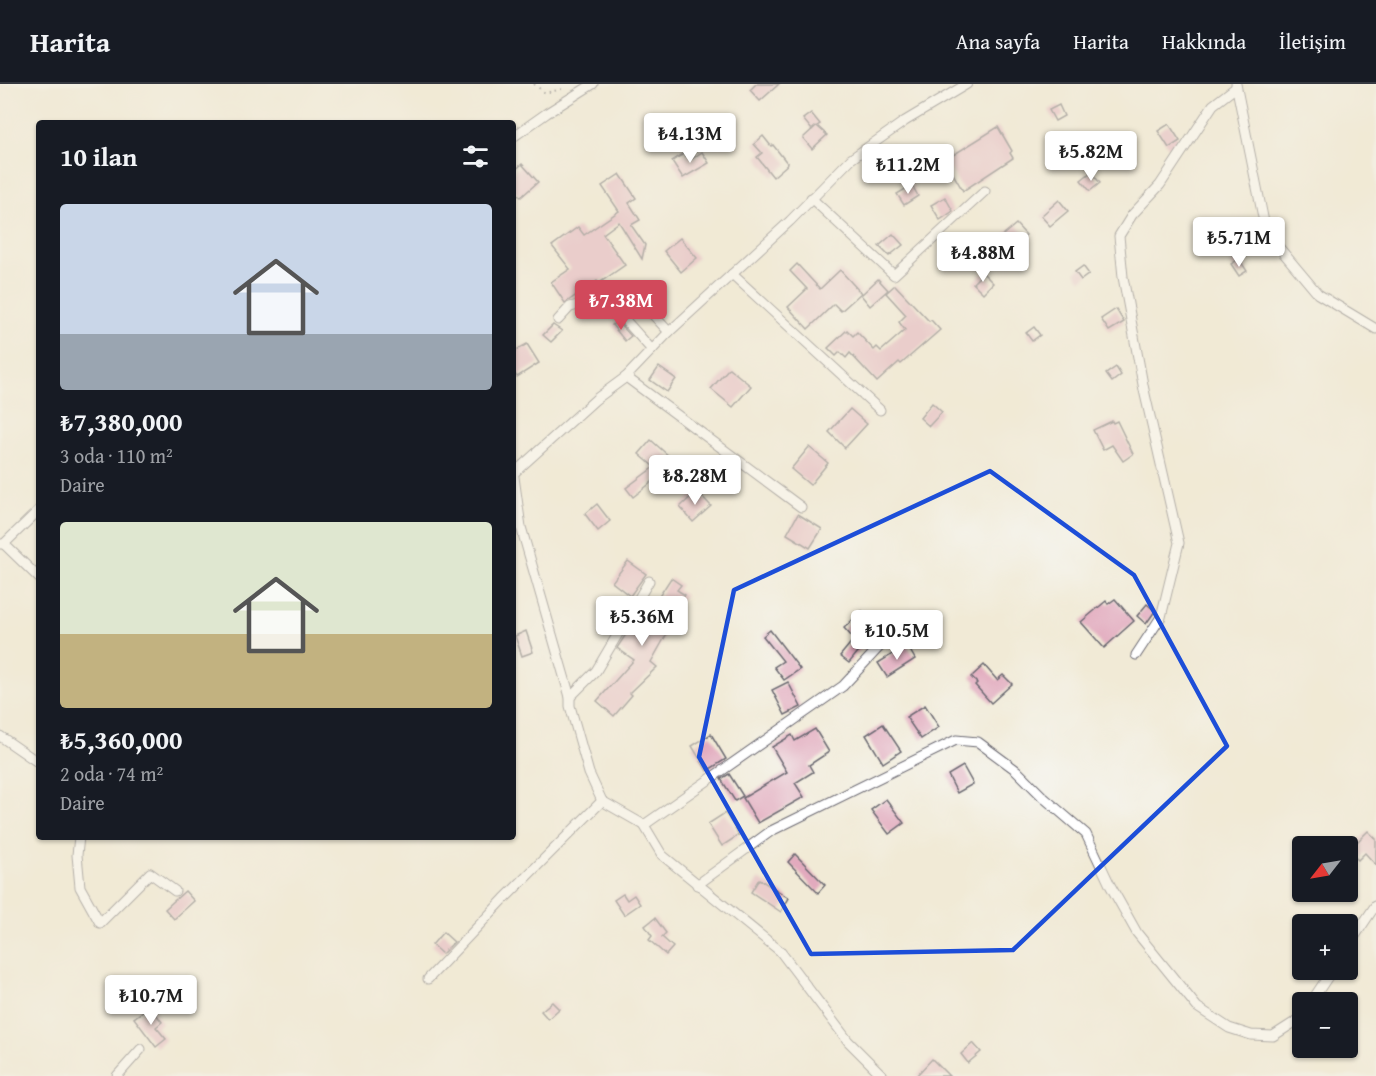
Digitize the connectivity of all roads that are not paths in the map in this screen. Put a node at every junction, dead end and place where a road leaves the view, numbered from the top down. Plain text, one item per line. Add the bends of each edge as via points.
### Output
1 (593, 84) edge
2 (967, 84) edge
3 (1236, 86) edge
4 (516, 135) edge
5 (985, 191) dead end
6 (812, 198) junction
7 (732, 274) junction
8 (633, 293) dead end
9 (558, 320) dead end
10 (1376, 329) edge
11 (669, 332) junction
12 (652, 350) junction
13 (626, 377) junction
14 (880, 410) dead end
15 (516, 470) edge
16 (801, 507) dead end
17 (516, 510) edge
18 (36, 513) edge
19 (517, 529) edge
20 (2, 544) edge
21 (36, 575) edge
22 (649, 581) dead end
23 (883, 643) dead end
24 (1136, 655) dead end
25 (570, 697) junction
26 (0, 736) edge
27 (36, 761) edge
28 (602, 801) junction
29 (644, 825) junction
30 (79, 840) edge
31 (697, 885) junction
32 (175, 891) dead end
33 (1375, 906) edge
34 (1358, 932) edge
35 (428, 979) dead end
36 (1292, 1024) edge
37 (141, 1049) dead end
38 (117, 1076) edge
39 (883, 1076) edge

1 - 4 street
2 - 6 street via 851,159
3 - 10 street via 1266,232 1318,294
3 - 24 street via 1213,105 1160,185 1132,215 1119,236 1144,390 1179,543 1161,617
5 - 6 street via 894,276
6 - 7 street
7 - 11 street
7 - 14 street
8 - 11 street
9 - 12 street via 570,307 586,303 600,293
11 - 12 street
12 - 13 street
13 - 15 street
13 - 16 street
17 - 19 street
18 - 20 street
19 - 25 street
20 - 21 street
22 - 25 street via 596,671
23 - 29 street via 843,686
25 - 28 street via 589,773
26 - 27 street
28 - 29 street
28 - 35 street
29 - 31 street via 662,855
30 - 32 street via 80,886 100,923 150,873
31 - 36 street via 771,831 956,740 978,742 1016,770 1086,834 1137,933 1197,1007 1229,1028 1251,1035 1273,1036
31 - 39 street via 780,951 848,1041
33 - 34 street
37 - 38 street

